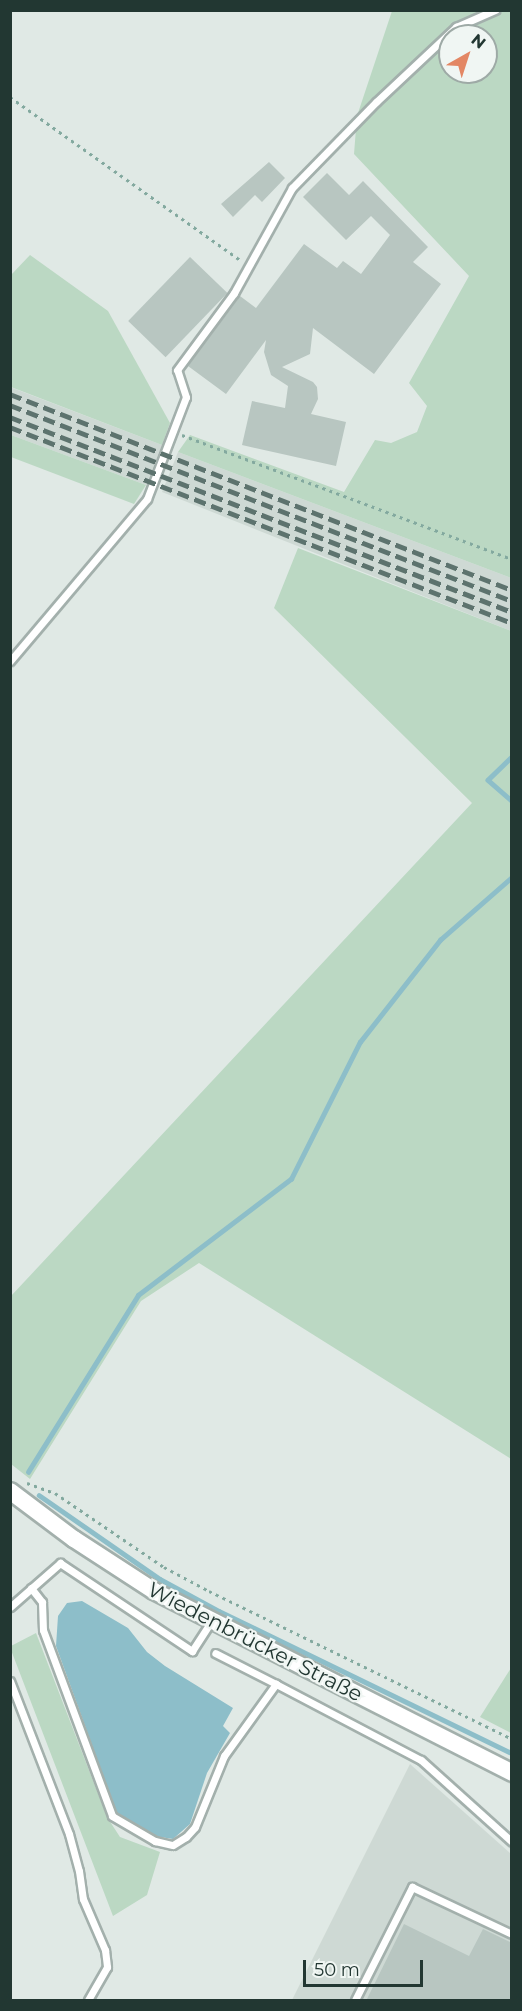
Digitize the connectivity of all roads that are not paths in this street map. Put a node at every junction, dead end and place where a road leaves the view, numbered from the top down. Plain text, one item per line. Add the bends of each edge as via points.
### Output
1 (495, 10) edge
2 (10, 661) edge
3 (15, 1485) edge
4 (31, 1588) junction
5 (10, 1607) edge
6 (211, 1622) junction
7 (215, 1653) dead end
8 (10, 1681) edge
9 (276, 1684) junction
10 (512, 1773) edge
11 (512, 1842) edge
12 (512, 1934) edge
13 (88, 2001) edge
14 (355, 2001) edge

1 - 2 lane via 456,27 292,188 234,293 177,370 186,397 147,499
3 - 6 street, Wiedenbrücker Straße via 74,1539 144,1585
4 - 5 lane
4 - 6 lane via 60,1563 192,1651
4 - 9 lane via 42,1602 43,1630 112,1816 155,1841 173,1845 195,1827 224,1756
6 - 10 street, Wiedenbrücker Straße
7 - 9 lane
8 - 13 lane via 69,1834 83,1899 105,1950 107,1967
9 - 11 lane via 421,1760
12 - 14 lane via 412,1887

